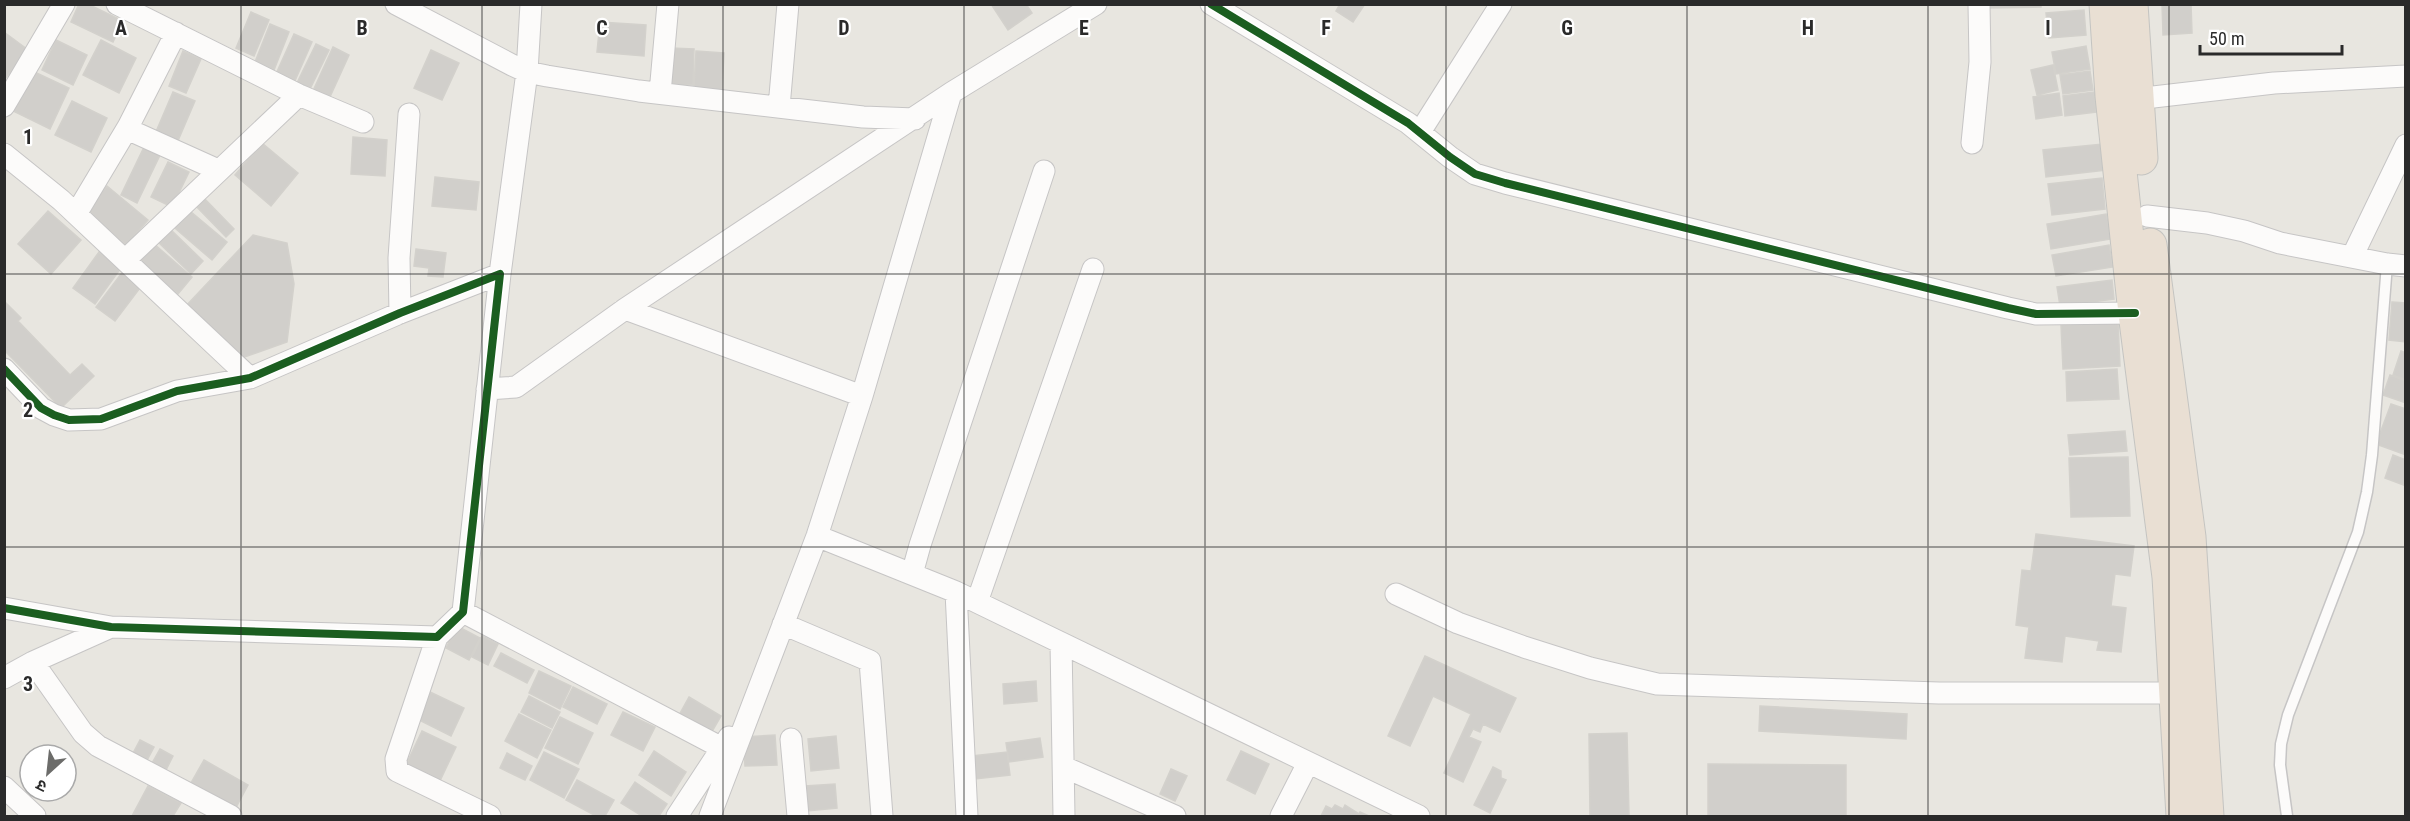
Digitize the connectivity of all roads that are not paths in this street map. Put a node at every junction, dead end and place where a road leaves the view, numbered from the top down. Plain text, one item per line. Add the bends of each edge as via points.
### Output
1 (64, 4) edge
2 (117, 4) edge
3 (396, 4) edge
4 (531, 4) edge
5 (668, 4) edge
6 (788, 4) edge
7 (1096, 4) edge
8 (1211, 4) edge
9 (1501, 4) edge
10 (1979, 4) edge
11 (2106, 4) edge
12 (2131, 4) edge
13 (176, 33) junction
14 (527, 72) junction
15 (2406, 76) edge
16 (660, 93) junction
17 (951, 93) junction
18 (299, 94) junction
19 (2136, 99) junction
20 (4, 106) edge
21 (779, 107) junction
22 (409, 114) dead end
23 (915, 119) junction
24 (363, 122) dead end
25 (127, 129) junction
26 (1420, 132) junction
27 (1972, 144) dead end
28 (2406, 146) edge
29 (4, 154) edge
30 (218, 171) junction
31 (1044, 171) dead end
32 (2133, 186) junction
33 (76, 214) junction
34 (2146, 216) junction
35 (2140, 251) junction
36 (2352, 257) junction
37 (125, 260) junction
38 (2396, 265) edge
39 (1093, 269) dead end
40 (500, 274) junction
41 (625, 309) junction
42 (400, 313) junction
43 (2135, 313) junction
44 (4, 369) edge
45 (249, 378) junction
46 (487, 389) junction
47 (862, 396) junction
48 (817, 536) junction
49 (912, 574) junction
50 (956, 592) junction
51 (1396, 594) dead end
52 (976, 602) junction
53 (4, 608) edge
54 (463, 612) junction
55 (783, 624) junction
56 (111, 627) junction
57 (437, 637) junction
58 (1061, 643) junction
59 (33, 662) junction
60 (4, 678) edge
61 (2176, 693) junction
62 (756, 696) junction
63 (791, 739) dead end
64 (722, 748) junction
65 (1308, 763) junction
66 (1064, 767) junction
67 (4, 787) edge
68 (35, 816) edge
69 (231, 816) edge
70 (490, 816) edge
71 (677, 816) edge
72 (710, 816) edge
73 (798, 816) edge
74 (882, 816) edge
75 (967, 816) edge
76 (1065, 816) edge
77 (1175, 816) edge
78 (1281, 816) edge
79 (1419, 816) edge
80 (2183, 816) edge
81 (2207, 816) edge
82 (2287, 816) edge

1 - 20 street
2 - 13 street
3 - 14 street
4 - 14 street
5 - 16 street
6 - 21 street
7 - 17 street
8 - 26 street
9 - 26 street
10 - 27 street via 1980,62
11 - 32 highway via 2112,96
12 - 19 highway
13 - 18 street
13 - 25 street
14 - 16 street
14 - 40 street
15 - 19 street via 2274,83
16 - 21 street
17 - 23 street
17 - 47 street
18 - 24 street
18 - 30 street
19 - 32 highway
21 - 23 street
22 - 42 street via 399,258
23 - 41 street
25 - 30 street
25 - 33 street
26 - 43 street via 1475,174 1505,183 2036,314
28 - 36 street
29 - 33 street
30 - 37 street
31 - 49 street
32 - 34 highway
32 - 35 highway
33 - 37 street
34 - 35 highway
34 - 36 street via 2207,223
35 - 43 highway
35 - 81 highway via 2189,537
36 - 38 street
37 - 45 street
38 - 82 lane via 2367,492 2358,532 2288,715 2281,744
39 - 52 street
40 - 42 street
40 - 46 street
41 - 46 street via 516,387
41 - 47 street
42 - 45 street
43 - 61 highway via 2169,577
44 - 45 street via 41,408 69,420 100,418 177,392
46 - 54 street
47 - 48 street
48 - 49 street
48 - 55 street
49 - 50 street
50 - 52 street
50 - 75 street
51 - 61 street via 1458,623 1524,647 1657,684 1939,693
52 - 58 street
53 - 56 street
54 - 57 street
54 - 64 street
55 - 62 street
55 - 74 street via 870,661
56 - 57 street
56 - 59 street
57 - 70 street via 396,759 397,771
58 - 65 street
58 - 66 street
59 - 60 street
59 - 69 street via 83,733 98,746
61 - 80 highway
62 - 64 street
62 - 72 street
63 - 73 street
64 - 71 street
65 - 78 street
65 - 79 street
66 - 76 street
66 - 77 street
67 - 68 street

